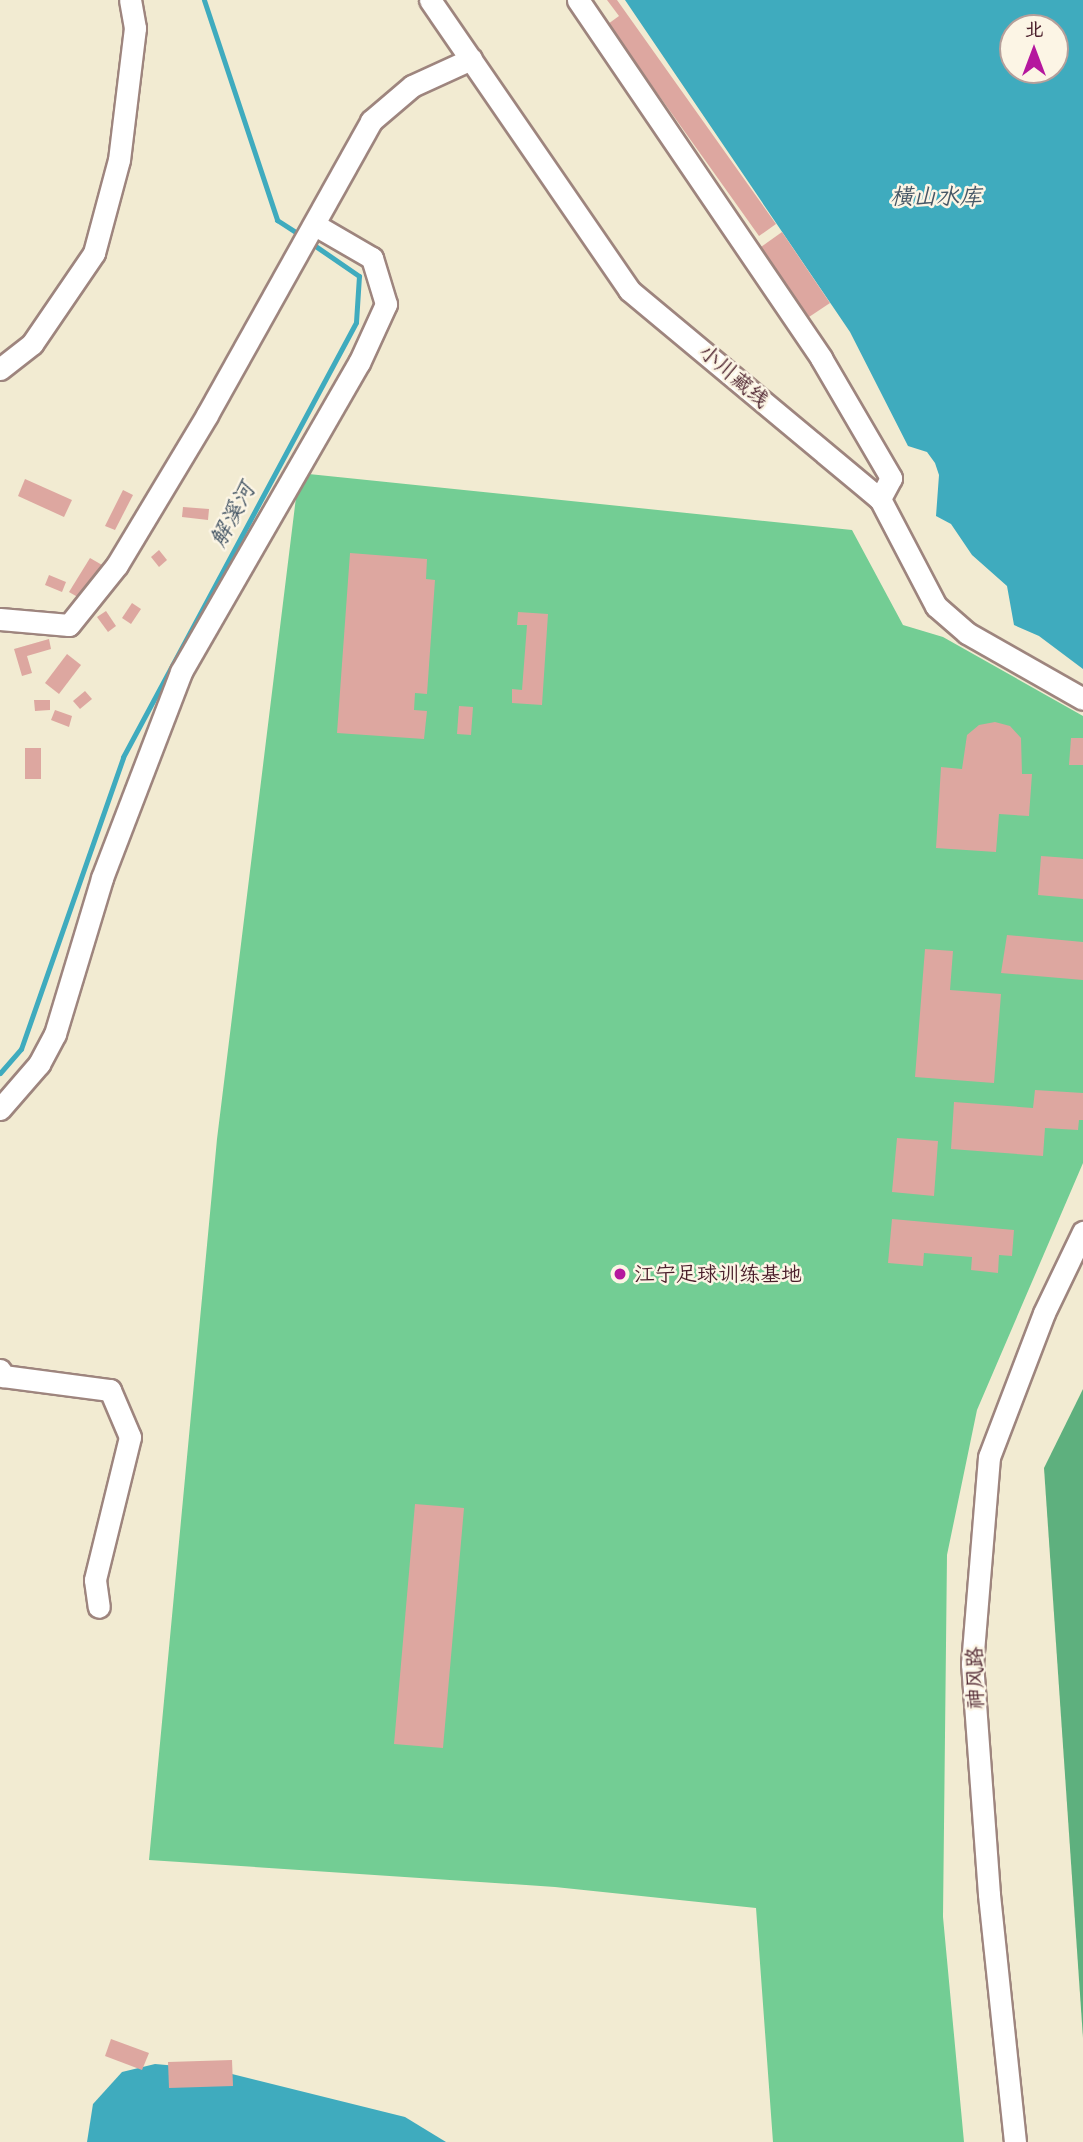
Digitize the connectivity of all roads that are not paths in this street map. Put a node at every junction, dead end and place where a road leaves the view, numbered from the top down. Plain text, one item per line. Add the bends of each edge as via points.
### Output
1 (130, 0) edge
2 (430, 0) edge
3 (578, 0) edge
4 (471, 59) junction
5 (316, 225) junction
6 (0, 369) edge
7 (880, 499) junction
8 (0, 619) edge
9 (1083, 699) edge
10 (0, 1109) edge
11 (1083, 1232) edge
12 (0, 1370) edge
13 (99, 1607) dead end
14 (1015, 2142) edge

1 - 6 street via 135,28 119,160 94,253 32,344
2 - 4 street, 小川藏线
3 - 7 street via 821,358 891,478
4 - 5 street via 412,86 372,121
4 - 7 street, 小川藏线 via 629,290
5 - 8 street via 117,565 69,625
5 - 10 street via 372,258 386,304 359,363 181,672 102,878 55,1034 39,1063
7 - 9 street, 小川藏线 via 936,606 967,633
11 - 14 street, 神风路 via 1044,1313 989,1457 972,1664 989,1894
12 - 13 street via 3,1376 110,1390 130,1437 95,1580

